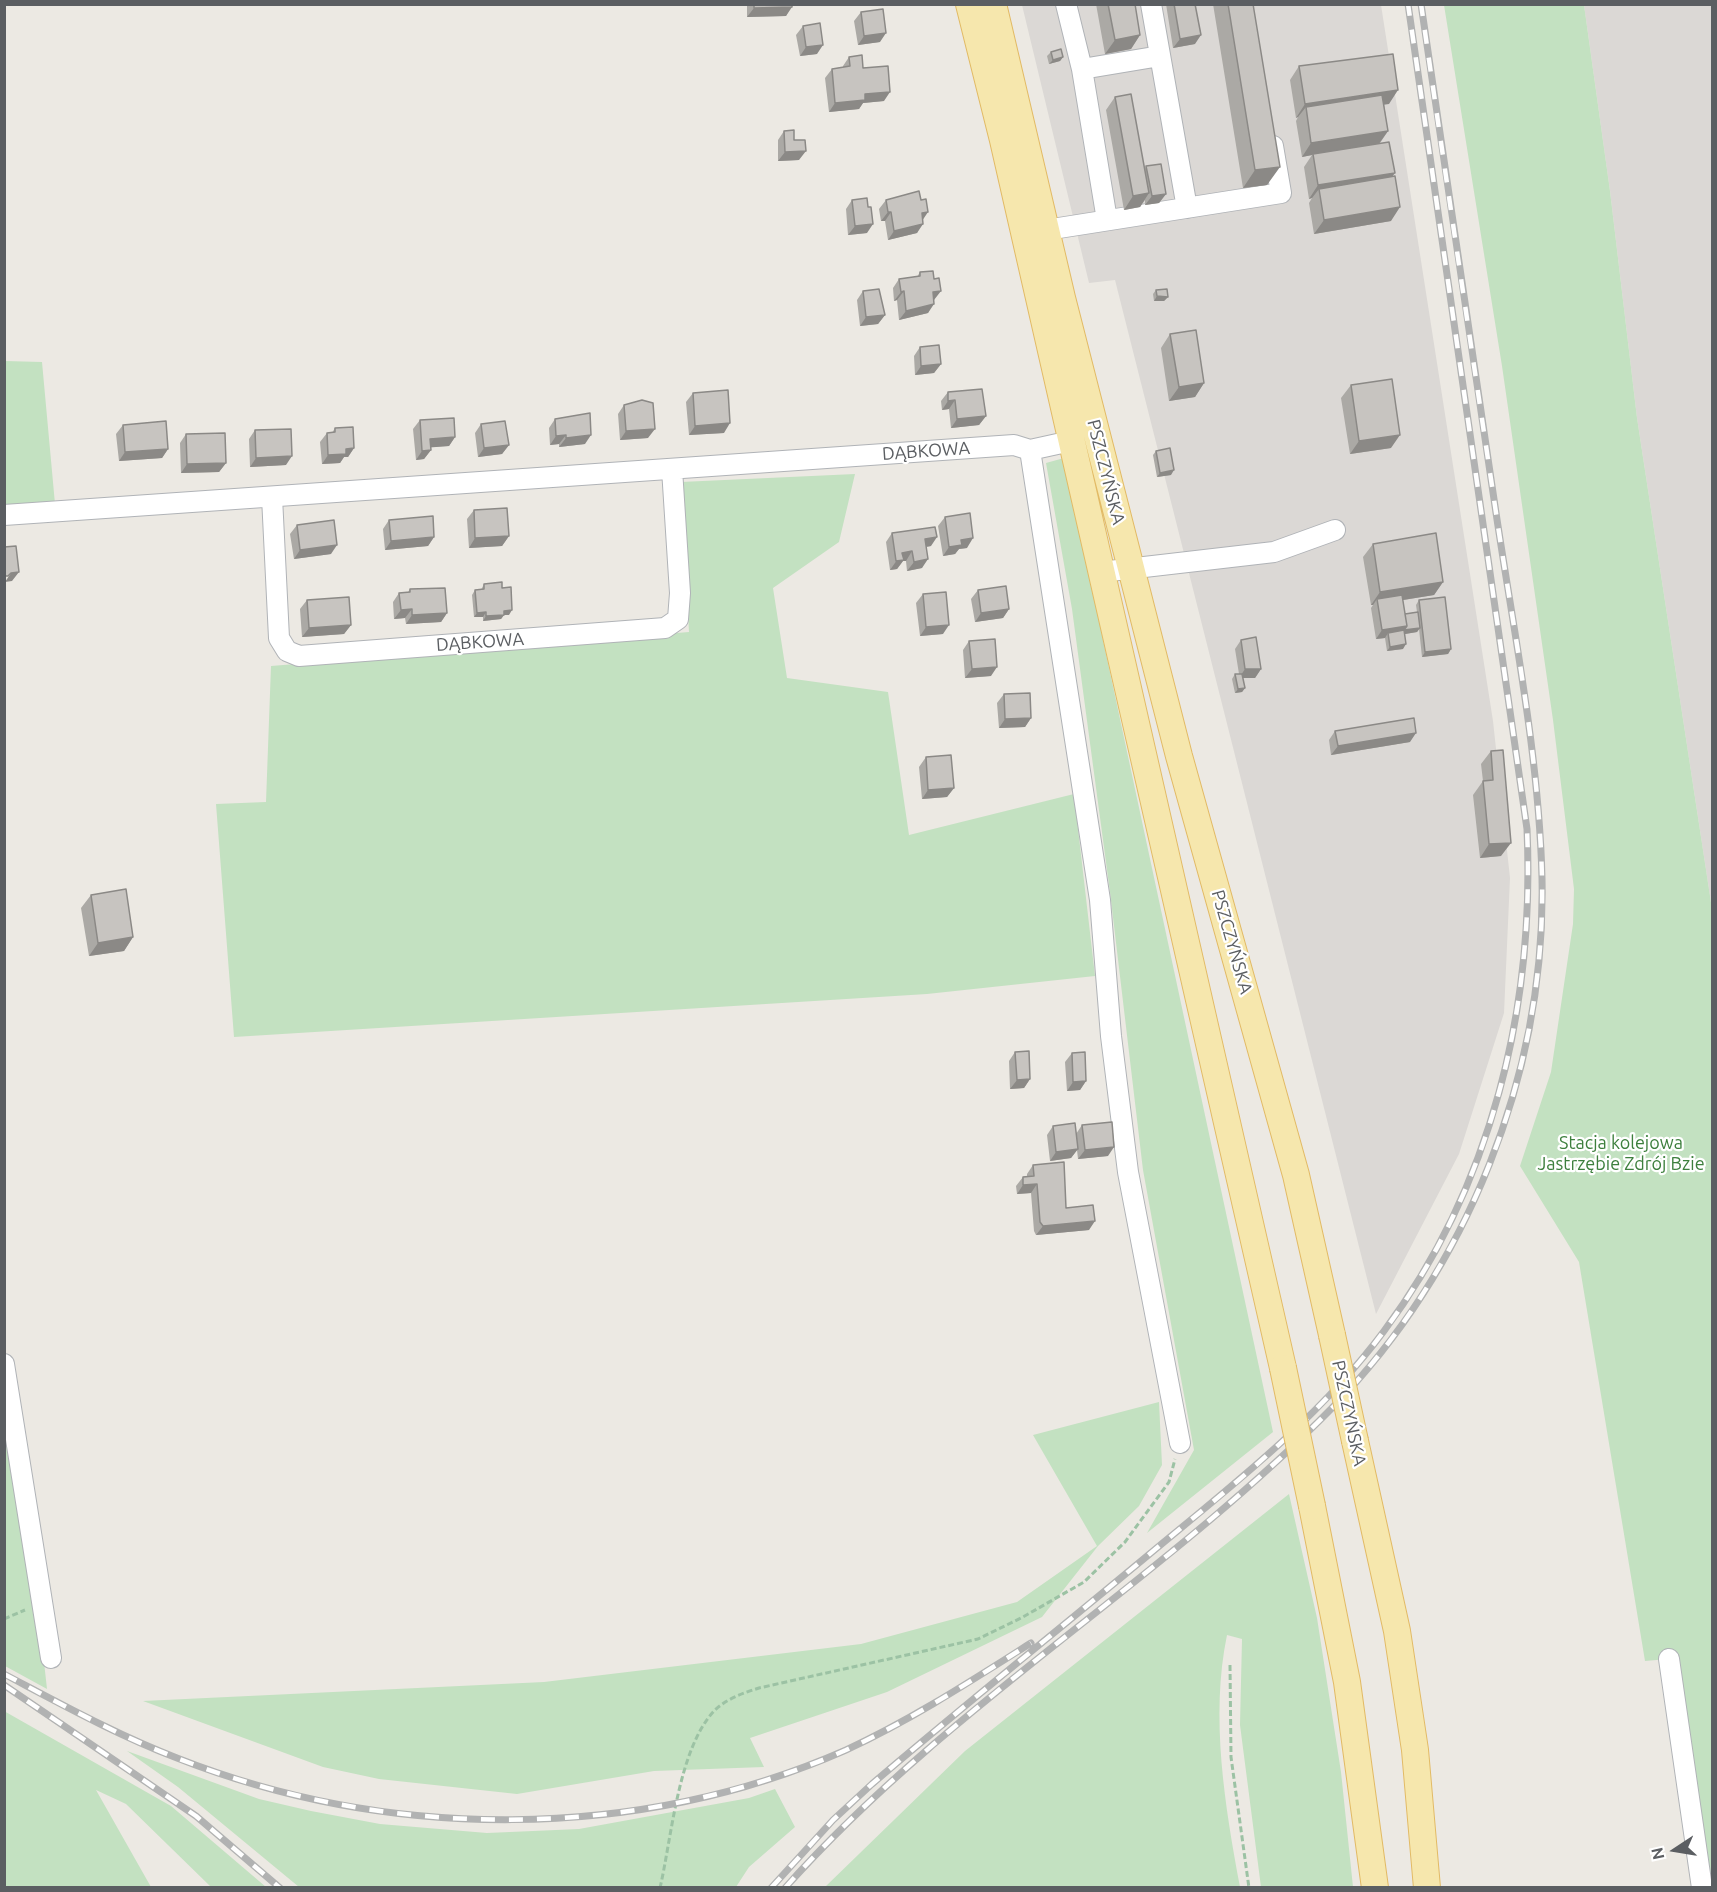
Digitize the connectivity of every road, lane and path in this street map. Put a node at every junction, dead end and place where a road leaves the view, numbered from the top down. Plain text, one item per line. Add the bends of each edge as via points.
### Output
1 (969, 4) edge
2 (993, 4) edge
3 (1066, 4) edge
4 (1151, 4) edge
5 (1160, 56) junction
6 (1082, 69) junction
7 (1270, 122) edge
8 (1187, 208) junction
9 (1107, 220) junction
10 (1046, 230) junction
11 (1071, 441) junction
12 (1030, 450) junction
13 (672, 469) junction
14 (272, 497) junction
15 (4, 515) edge
16 (1335, 530) dead end
17 (1131, 568) junction
18 (1101, 572) junction
19 (4, 1364) edge
20 (1180, 1443) joint
21 (51, 1658) dead end
22 (1669, 1659) dead end
23 (1230, 1665) dead end
24 (660, 1887) edge
25 (1250, 1887) edge
26 (1375, 1887) edge
27 (1428, 1887) edge
28 (1702, 1887) edge

1 - 11 main road, PSZCZYŃSKA
2 - 10 main road, PSZCZYŃSKA
3 - 6 street
4 - 5 street
5 - 6 street
5 - 8 street
6 - 9 street
7 - 8 street via 1281,193
8 - 9 street
9 - 10 street
10 - 17 main road, PSZCZYŃSKA
11 - 12 street, DĄBKOWA
11 - 18 main road, PSZCZYŃSKA
12 - 13 street, DĄBKOWA via 1014,445
12 - 20 street via 1100,900 1128,1172
13 - 14 street, DĄBKOWA
13 - 14 street, DĄBKOWA via 680,593 678,619 665,628 299,656 286,651 279,638
14 - 15 street, DĄBKOWA
16 - 17 street via 1274,552
17 - 18 street
17 - 27 main road, PSZCZYŃSKA, bridge via 1296,1175 1397,1631 1415,1750
18 - 26 main road, PSZCZYŃSKA, bridge via 1312,1506 1347,1682
19 - 21 street
20 - 24 path via 1169,1482 1125,1542 1084,1582 978,1639 759,1688 736,1696 715,1711 699,1733 687,1762
22 - 28 street
23 - 25 path via 1231,1757

